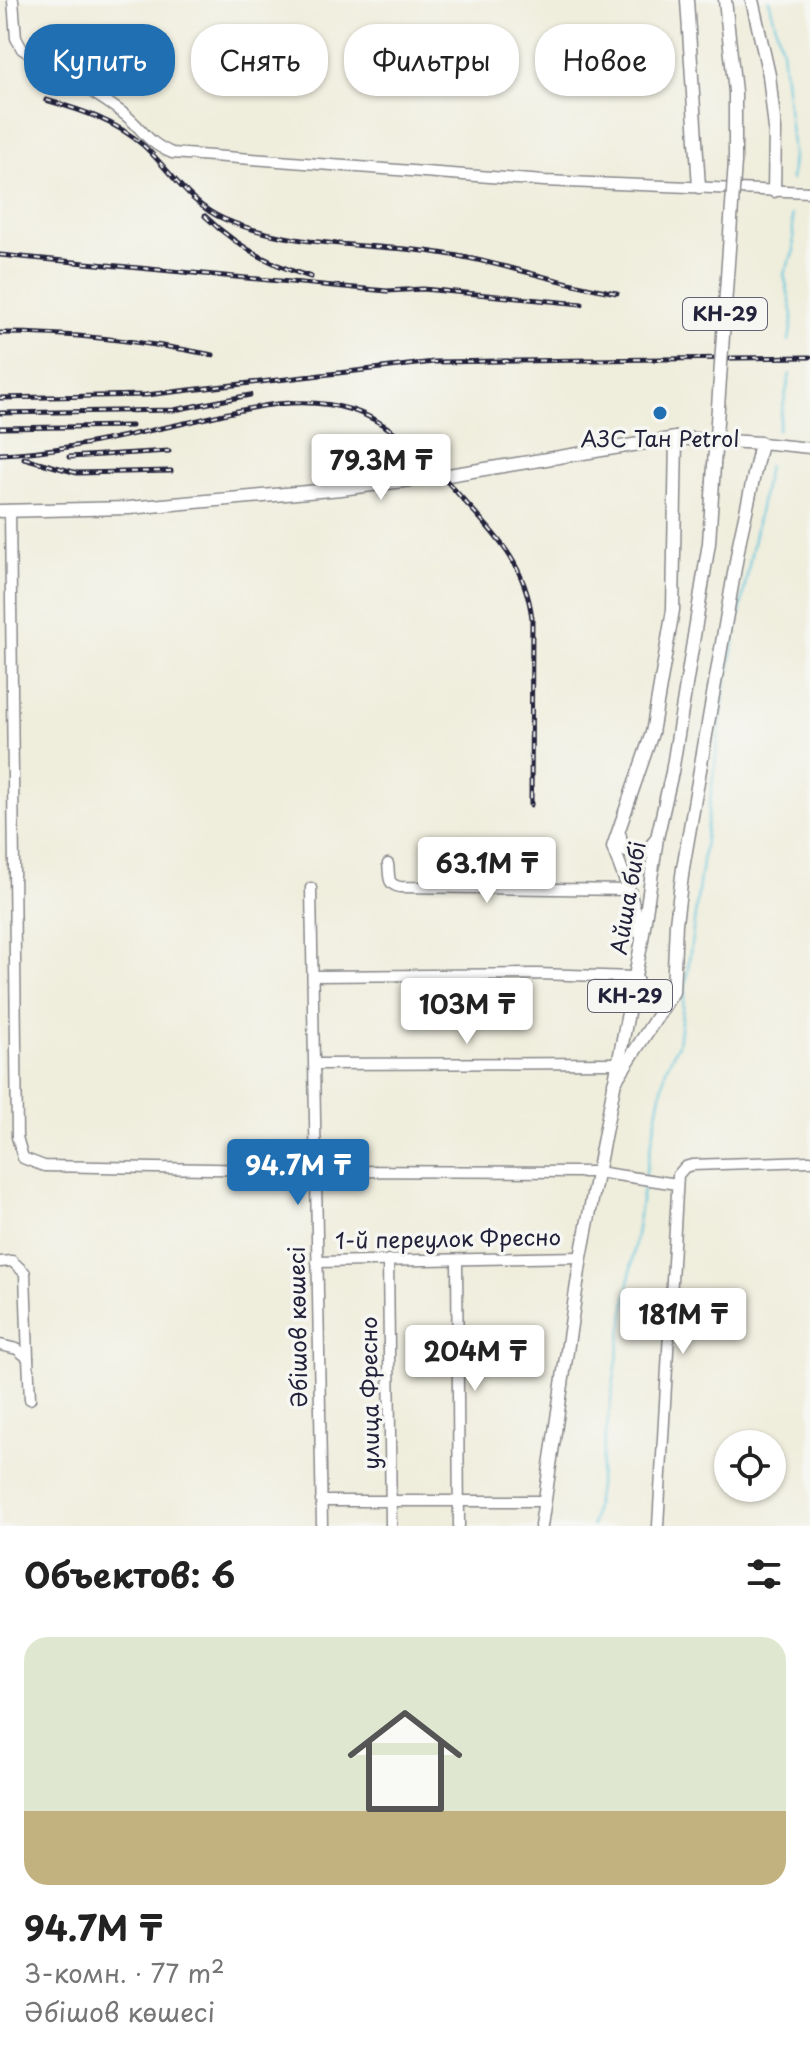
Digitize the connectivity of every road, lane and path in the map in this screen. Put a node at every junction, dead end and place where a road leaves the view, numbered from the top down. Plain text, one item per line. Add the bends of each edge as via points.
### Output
1 (13, 0) edge
2 (687, 0) edge
3 (725, 0) edge
4 (752, 0) edge
5 (699, 187) junction
6 (774, 191) junction
7 (810, 192) edge
8 (676, 438) junction
9 (761, 443) junction
10 (810, 448) edge
11 (5, 510) edge
12 (621, 819) junction
13 (657, 838) junction
14 (388, 864) dead end
15 (311, 888) dead end
16 (629, 890) junction
17 (642, 940) junction
18 (635, 974) junction
19 (314, 976) junction
20 (673, 992) junction
21 (618, 1063) junction
22 (316, 1064) junction
23 (614, 1083) junction
24 (810, 1161) edge
25 (314, 1171) junction
26 (597, 1172) junction
27 (677, 1184) junction
28 (581, 1257) junction
29 (388, 1260) junction
30 (457, 1260) junction
31 (0, 1262) edge
32 (317, 1262) junction
33 (0, 1345) edge
34 (28, 1358) junction
35 (30, 1399) dead end
36 (391, 1500) junction
37 (321, 1501) junction
38 (459, 1501) junction
39 (543, 1501) junction
40 (322, 1526) edge
41 (391, 1526) edge
42 (459, 1526) edge
43 (541, 1526) edge
44 (658, 1526) edge

1 - 5 street via 22,49 96,94 154,145 172,153
2 - 5 main road
3 - 13 main road, Айша бибі / КН-29, bridge via 735,92 735,162 709,543
4 - 6 main road via 769,75
5 - 6 street
6 - 7 street
8 - 9 main road
8 - 11 main road via 341,489 129,508
8 - 12 main road via 673,610 652,733
9 - 10 street
9 - 20 main road via 683,868
11 - 25 street via 17,1137 23,1158 44,1166
12 - 13 main road via 619,838 626,852 647,851
12 - 16 main road via 613,847
13 - 17 main road, Айша бибі / КН-29
14 - 16 street via 389,881 400,887
15 - 19 street, Әбішов көшесі
16 - 17 main road
17 - 18 main road, Айша бибі / КН-29
18 - 19 street
18 - 20 main road via 639,996 646,1000 658,1003
18 - 21 main road, Айша бибі / КН-29
19 - 22 street, Әбішов көшесі
20 - 23 main road
21 - 22 street
21 - 23 main road, Айша бибі / КН-29
22 - 25 street, Әбішов көшесі
23 - 26 main road, Айша бибі / КН-29
24 - 27 street via 692,1165 678,1175
25 - 26 street
25 - 32 street, Әбішов көшесі
26 - 27 street
26 - 28 main road, Айша бибі / КН-29
27 - 44 street
28 - 30 street, 1-й переулок Фресно
28 - 39 main road, Айша бибі / КН-29
29 - 30 street, 1-й переулок Фресно
29 - 32 street, 1-й переулок Фресно
29 - 36 street, улица Фресно
30 - 38 street
31 - 34 street via 12,1261 25,1273
32 - 37 street, Әбішов көшесі
33 - 34 street
34 - 35 street
36 - 37 street
36 - 38 street
36 - 41 street, улица Фресно
37 - 40 street, Әбішов көшесі
38 - 39 street
38 - 42 street
39 - 43 main road, Айша бибі / КН-29

